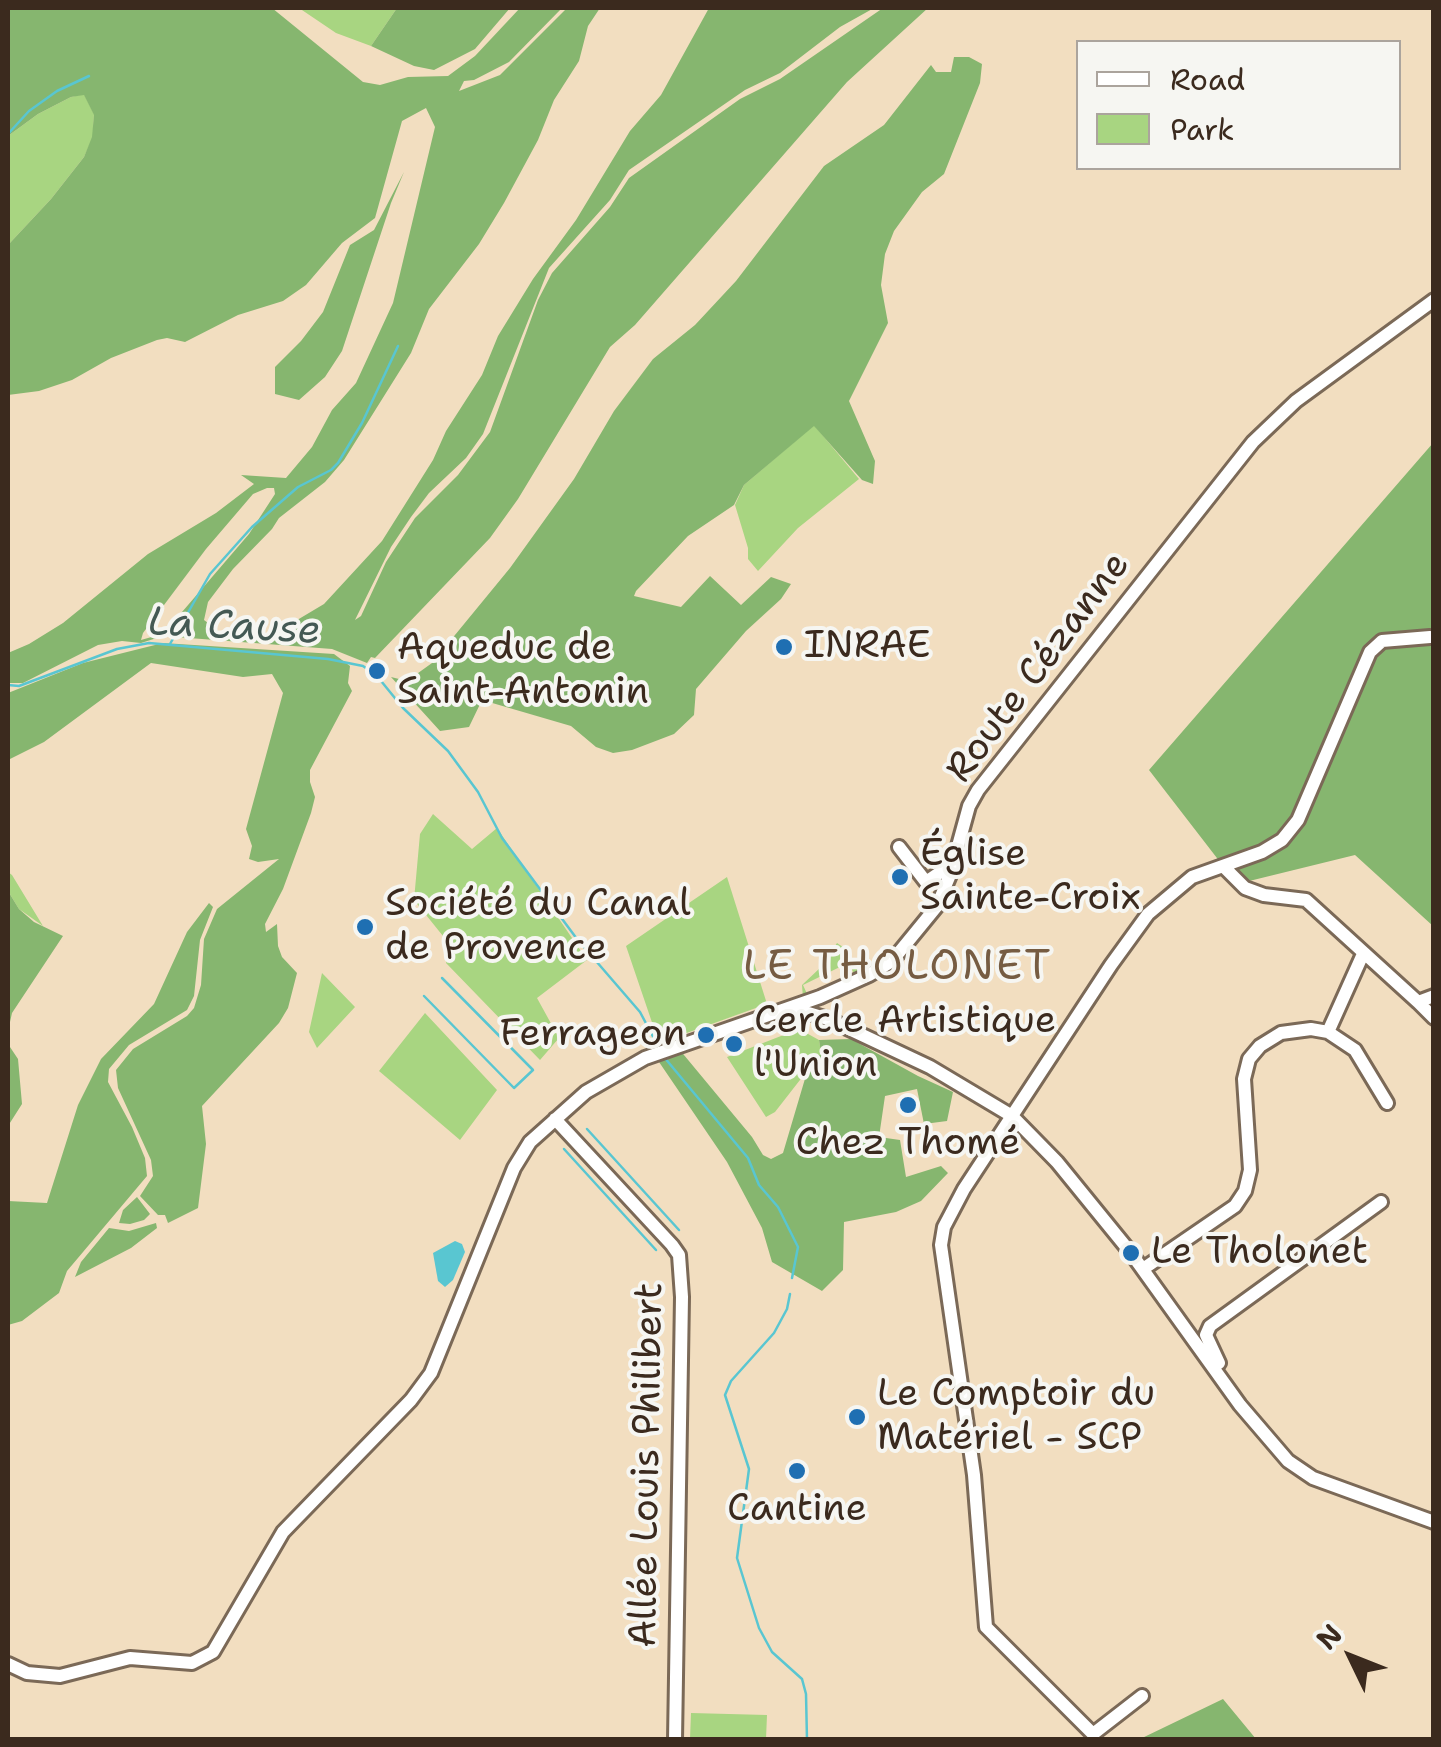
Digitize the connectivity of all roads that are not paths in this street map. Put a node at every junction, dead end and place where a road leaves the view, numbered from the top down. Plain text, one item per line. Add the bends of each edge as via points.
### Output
1 (1434, 300) edge
2 (1430, 636) dead end
3 (899, 847) dead end
4 (954, 862) junction
5 (1224, 867) junction
6 (1363, 954) junction
7 (1434, 996) edge
8 (1418, 1002) junction
9 (792, 1008) junction
10 (1434, 1018) edge
11 (1328, 1032) junction
12 (1387, 1103) dead end
13 (1012, 1116) junction
14 (556, 1119) junction
15 (1381, 1202) dead end
16 (1143, 1269) junction
17 (1215, 1369) junction
18 (1434, 1522) edge
19 (8, 1664) edge
20 (1142, 1696) dead end
21 (675, 1740) edge

1 - 4 street, Route Cézanne via 1296,401 1253,442 978,790
2 - 5 street via 1374,647 1291,831
3 - 4 street via 926,882
4 - 9 street, Route Cézanne via 937,906 892,960
5 - 6 street via 1245,888 1306,900
5 - 13 street via 1182,883 1148,914
6 - 8 street
6 - 11 street
7 - 8 street
8 - 10 street
9 - 13 street via 941,1072
9 - 14 street, Route Cézanne via 658,1052 594,1087
11 - 12 street via 1355,1050
11 - 16 street via 1281,1033 1254,1052 1244,1079 1250,1160 1244,1192 1229,1211
13 - 16 street
13 - 20 street via 941,1238 974,1476 986,1627 1094,1734
14 - 19 street, Route Cézanne via 519,1158 431,1373 283,1532 213,1652 192,1663 130,1658 60,1676
14 - 21 street, Allée Louis Philibert via 678,1256
15 - 17 street via 1210,1326 1206,1335 1220,1364
16 - 17 street
17 - 18 street via 1300,1470

